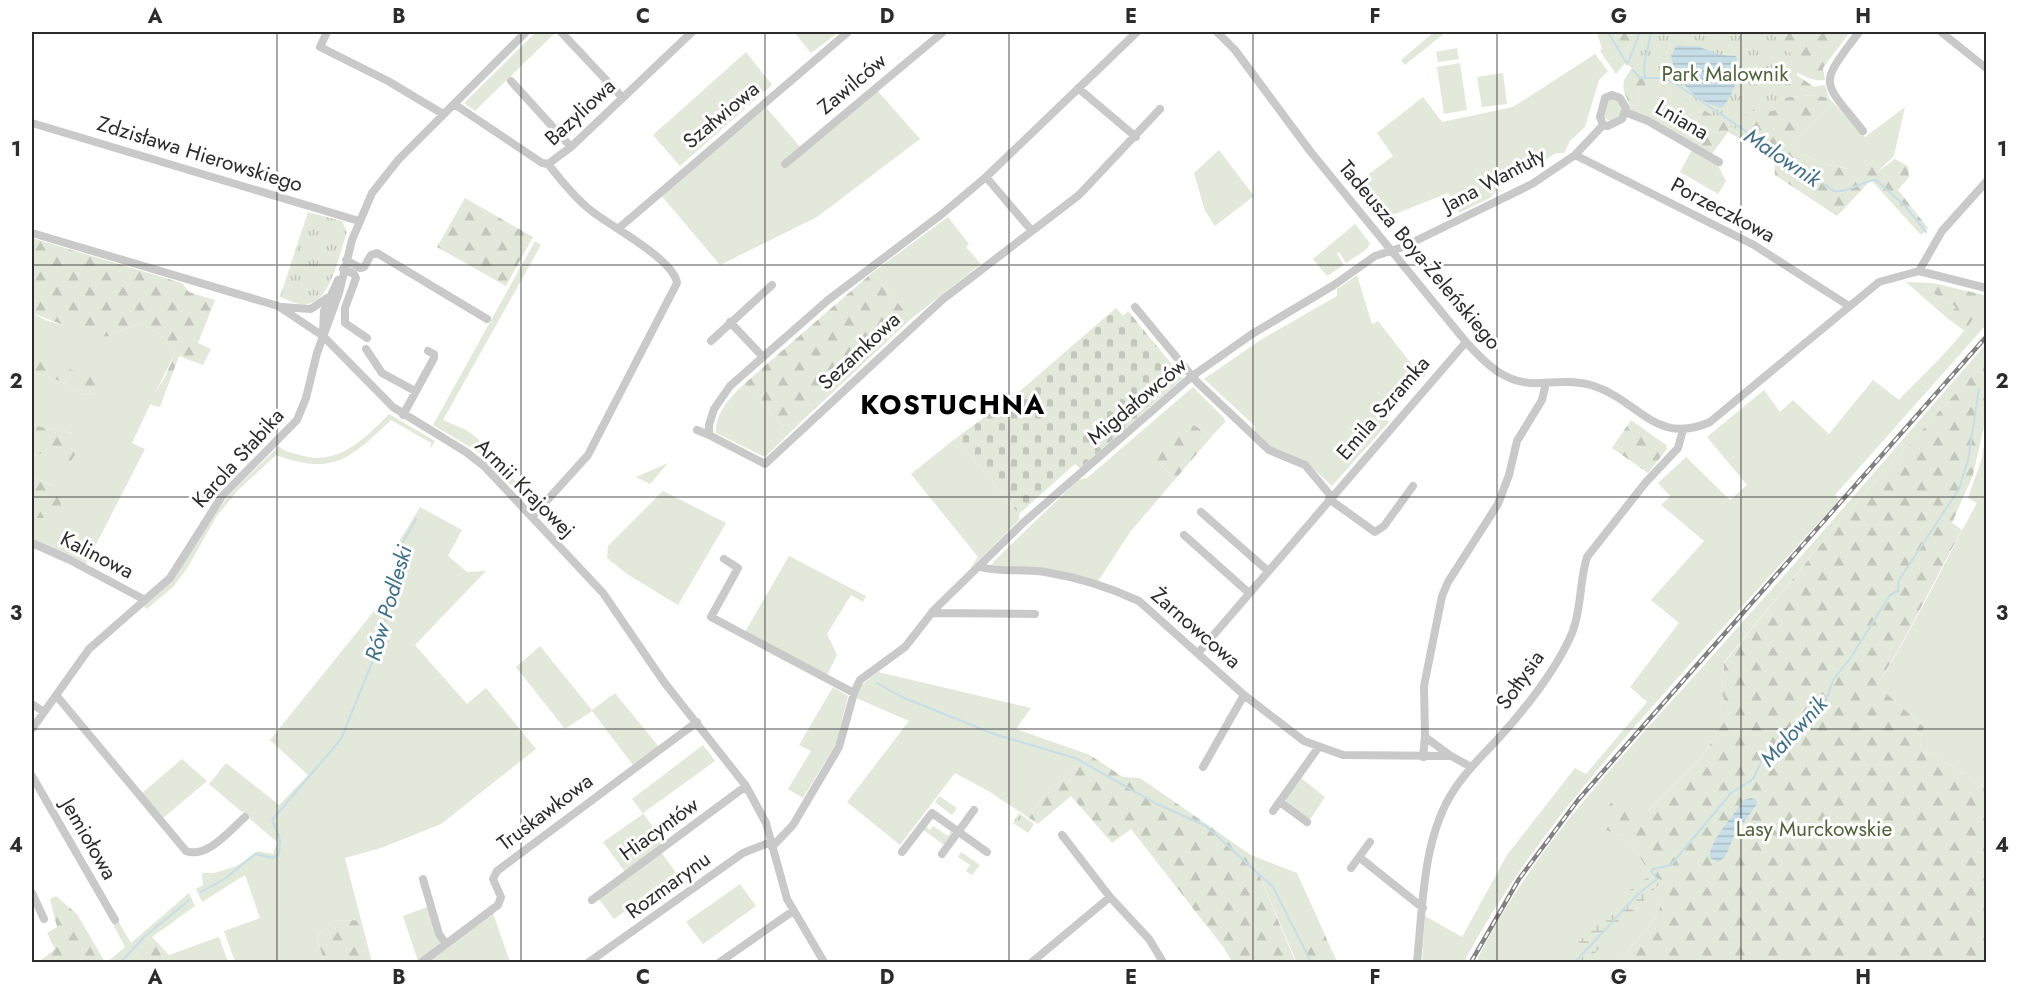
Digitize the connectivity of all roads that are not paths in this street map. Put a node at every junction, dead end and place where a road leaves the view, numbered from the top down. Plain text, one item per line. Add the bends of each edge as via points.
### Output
1 (327, 32) edge
2 (526, 32) edge
3 (561, 32) edge
4 (691, 32) edge
5 (848, 32) edge
6 (943, 32) edge
7 (1137, 32) edge
8 (1217, 32) edge
9 (1859, 32) edge
10 (1941, 32) edge
11 (1986, 68) edge
12 (511, 81) dead end
13 (1078, 88) junction
14 (622, 98) junction
15 (454, 104) junction
16 (1160, 109) dead end
17 (1625, 112) junction
18 (443, 114) junction
19 (32, 123) edge
20 (1603, 125) junction
21 (1863, 131) dead end
22 (1136, 138) junction
23 (571, 147) junction
24 (1575, 155) junction
25 (1719, 162) dead end
26 (548, 164) junction
27 (785, 164) dead end
28 (986, 177) junction
29 (1986, 182) edge
30 (359, 221) junction
31 (619, 228) junction
32 (1032, 231) junction
33 (32, 233) edge
34 (1391, 249) junction
35 (344, 267) junction
36 (1919, 271) junction
37 (772, 285) dead end
38 (1986, 288) edge
39 (331, 293) junction
40 (278, 306) junction
41 (1849, 306) junction
42 (1135, 307) dead end
43 (487, 319) dead end
44 (730, 322) junction
45 (323, 336) junction
46 (367, 338) dead end
47 (711, 341) dead end
48 (1466, 342) junction
49 (366, 349) dead end
50 (428, 351) dead end
51 (764, 357) junction
52 (1191, 377) junction
53 (1546, 383) junction
54 (415, 391) junction
55 (403, 415) junction
56 (697, 430) dead end
57 (1683, 430) junction
58 (709, 435) junction
59 (1413, 486) dead end
60 (1330, 497) junction
61 (1201, 512) dead end
62 (532, 517) junction
63 (1184, 535) dead end
64 (32, 543) edge
65 (724, 559) dead end
66 (980, 567) junction
67 (1268, 571) junction
68 (1249, 593) junction
69 (145, 600) junction
70 (932, 613) junction
71 (1035, 614) dead end
72 (1199, 652) junction
73 (854, 693) junction
74 (56, 695) junction
75 (1244, 695) junction
76 (32, 704) edge
77 (44, 712) junction
78 (697, 722) junction
79 (32, 729) edge
80 (1425, 737) junction
81 (1318, 748) junction
82 (1451, 756) junction
83 (1423, 757) junction
84 (1203, 767) dead end
85 (1471, 767) junction
86 (32, 776) edge
87 (746, 786) junction
88 (1280, 802) junction
89 (974, 810) dead end
90 (1273, 811) dead end
91 (245, 817) dead end
92 (1307, 822) dead end
93 (958, 831) junction
94 (1062, 836) dead end
95 (1370, 842) dead end
96 (772, 845) junction
97 (902, 852) dead end
98 (987, 852) dead end
99 (942, 854) dead end
100 (1359, 858) junction
101 (1351, 868) dead end
102 (423, 879) dead end
103 (32, 893) edge
104 (1110, 897) junction
105 (592, 900) dead end
106 (1423, 908) junction
107 (793, 911) junction
108 (45, 919) dead end
109 (114, 920) dead end
110 (446, 945) junction
111 (422, 962) edge
112 (589, 963) edge
113 (720, 963) edge
114 (824, 963) edge
115 (1032, 963) edge
116 (1163, 963) edge
117 (1417, 963) edge

1 - 18 street via 320,47
2 - 15 street
3 - 14 street
4 - 14 street, Bazyliowa
5 - 31 street, Szałwiowa
6 - 27 street, Zawilców
7 - 13 street
8 - 34 street, Tadeusza Boya-Żeleńskiego
9 - 21 street via 1831,70 1828,82
10 - 11 street
12 - 23 street
13 - 22 street
13 - 28 street
14 - 23 street, Bazyliowa
15 - 18 street
15 - 26 street, Bazyliowa
16 - 22 street, Sezamkowa
17 - 20 street, Jana Wantuły via 1619,121
17 - 20 street via 1624,101 1609,95 1600,117
17 - 25 street, Lniana
18 - 30 street via 388,171
19 - 30 street, Zdzisława Hierowskiego
20 - 24 street, Jana Wantuły
22 - 32 street, Sezamkowa via 1079,195
23 - 26 street, Bazyliowa
24 - 34 street, Jana Wantuły via 1496,203
24 - 41 street, Porzeczkowa via 1754,245
26 - 31 street via 579,200
28 - 32 street
28 - 51 street via 828,300
29 - 36 street via 1942,231
30 - 35 street
31 - 62 street via 675,276 677,283 588,455
32 - 58 street, Sezamkowa via 942,300 765,464
33 - 40 street, Armii Krajowej
34 - 48 street, Tadeusza Boya-Żeleńskiego
34 - 52 street, Migdałowców via 1252,334
35 - 39 street
35 - 43 street via 364,267 371,255 377,253
35 - 45 street
35 - 46 street via 356,278 345,308 345,323
36 - 38 street
36 - 41 street via 1879,282
37 - 44 street
39 - 40 street via 311,309
39 - 45 street via 323,313
40 - 45 street, Armii Krajowej
41 - 57 street via 1710,422
42 - 52 street
44 - 47 street
44 - 51 street
45 - 55 street, Armii Krajowej via 379,396
45 - 69 street, Karola Stabika via 297,420 222,496 176,571
48 - 53 street, Tadeusza Boya-Żeleńskiego via 1503,376
48 - 60 street, Emila Szramka
49 - 54 street via 382,373
50 - 54 street via 434,358
51 - 58 street via 720,398
52 - 60 street via 1269,450 1305,465
52 - 66 street, Migdałowców via 1023,523
53 - 57 street, Tadeusza Boya-Żeleńskiego via 1573,382 1598,388 1657,424
53 - 80 street via 1542,400 1517,441 1498,504 1442,596 1424,686
54 - 55 street
55 - 62 street, Armii Krajowej via 478,461
56 - 58 street, Sezamkowa
57 - 85 street, Sołtysia via 1678,448 1587,557 1578,615 1564,648 1513,722
59 - 60 street via 1384,526 1375,532
60 - 67 street, Emila Szramka
61 - 67 street
62 - 78 street, Armii Krajowej via 603,593 664,682
63 - 68 street
64 - 69 street, Kalinowa
65 - 73 street via 738,568 711,617
66 - 70 street, Migdałowców
66 - 72 street, Żarnowcowa via 1044,572 1124,594 1139,601
67 - 68 street, Emila Szramka
68 - 72 street, Emila Szramka
69 - 74 street, Karola Stabika via 95,643
70 - 71 street
70 - 73 street, Migdałowców via 909,643 860,681
72 - 75 street, Żarnowcowa
73 - 96 street, Migdałowców via 839,747 793,825
74 - 77 street, Karola Stabika
74 - 91 street via 186,851 195,854 206,849
75 - 81 street, Żarnowcowa via 1284,729
75 - 84 street, Żarnowcowa
76 - 77 street
77 - 79 street, Karola Stabika
78 - 87 street, Armii Krajowej
78 - 110 street, Truskawkowa via 497,871 493,879 501,897 498,905
80 - 82 street
80 - 83 street
81 - 83 street, Żarnowcowa via 1343,755
81 - 88 street
82 - 83 street, Żarnowcowa
82 - 85 street
85 - 106 street, Sołtysia via 1453,791 1437,826
86 - 109 street, Jemiołowa
87 - 96 street, Armii Krajowej via 762,813
87 - 105 street, Hiacyntów
88 - 90 street
88 - 92 street
89 - 93 street
93 - 97 street via 929,814
93 - 98 street
93 - 99 street
94 - 104 street
95 - 100 street
96 - 107 street, Armii Krajowej
96 - 112 street, Rozmarynu via 743,853
100 - 101 street
100 - 106 street
102 - 110 street
103 - 108 street
104 - 115 street
104 - 116 street via 1149,939
106 - 117 street, Sołtysia
107 - 113 street
107 - 114 street, Armii Krajowej
110 - 111 street, Truskawkowa

